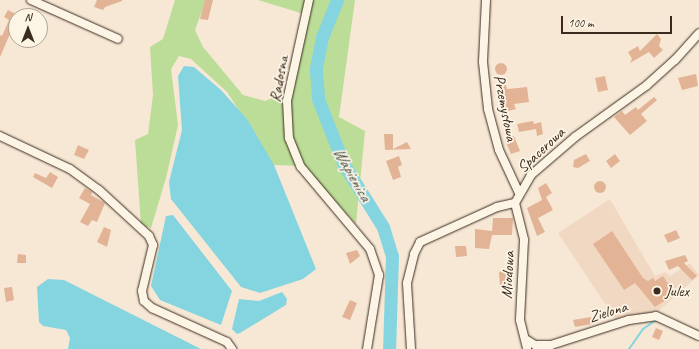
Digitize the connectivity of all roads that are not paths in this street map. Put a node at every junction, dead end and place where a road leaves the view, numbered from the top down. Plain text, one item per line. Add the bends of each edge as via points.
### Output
1 (32, 0) edge
2 (309, 0) edge
3 (486, 0) edge
4 (699, 33) edge
5 (118, 39) dead end
6 (0, 136) edge
7 (519, 193) junction
8 (515, 202) junction
9 (699, 336) edge
10 (525, 339) junction
11 (232, 349) edge
12 (368, 349) edge
13 (411, 349) edge
14 (527, 349) edge

1 - 5 street
2 - 12 street, Radosna via 287,101 289,138 301,167 370,249 379,275
3 - 7 street, Przemysłowa via 483,62 488,109 499,150
4 - 7 street, Spacerowa via 675,60 647,85 575,137 531,175
6 - 11 street via 70,169 99,190 149,236 153,245 142,291 144,301 152,308 227,342
7 - 8 street, Spacerowa
8 - 10 street, Miodowa via 524,240 520,320
8 - 13 street via 497,207 420,242 414,254 407,283
9 - 10 street, Zielona via 656,316 629,320 551,345 534,345
10 - 14 street, Miodowa

